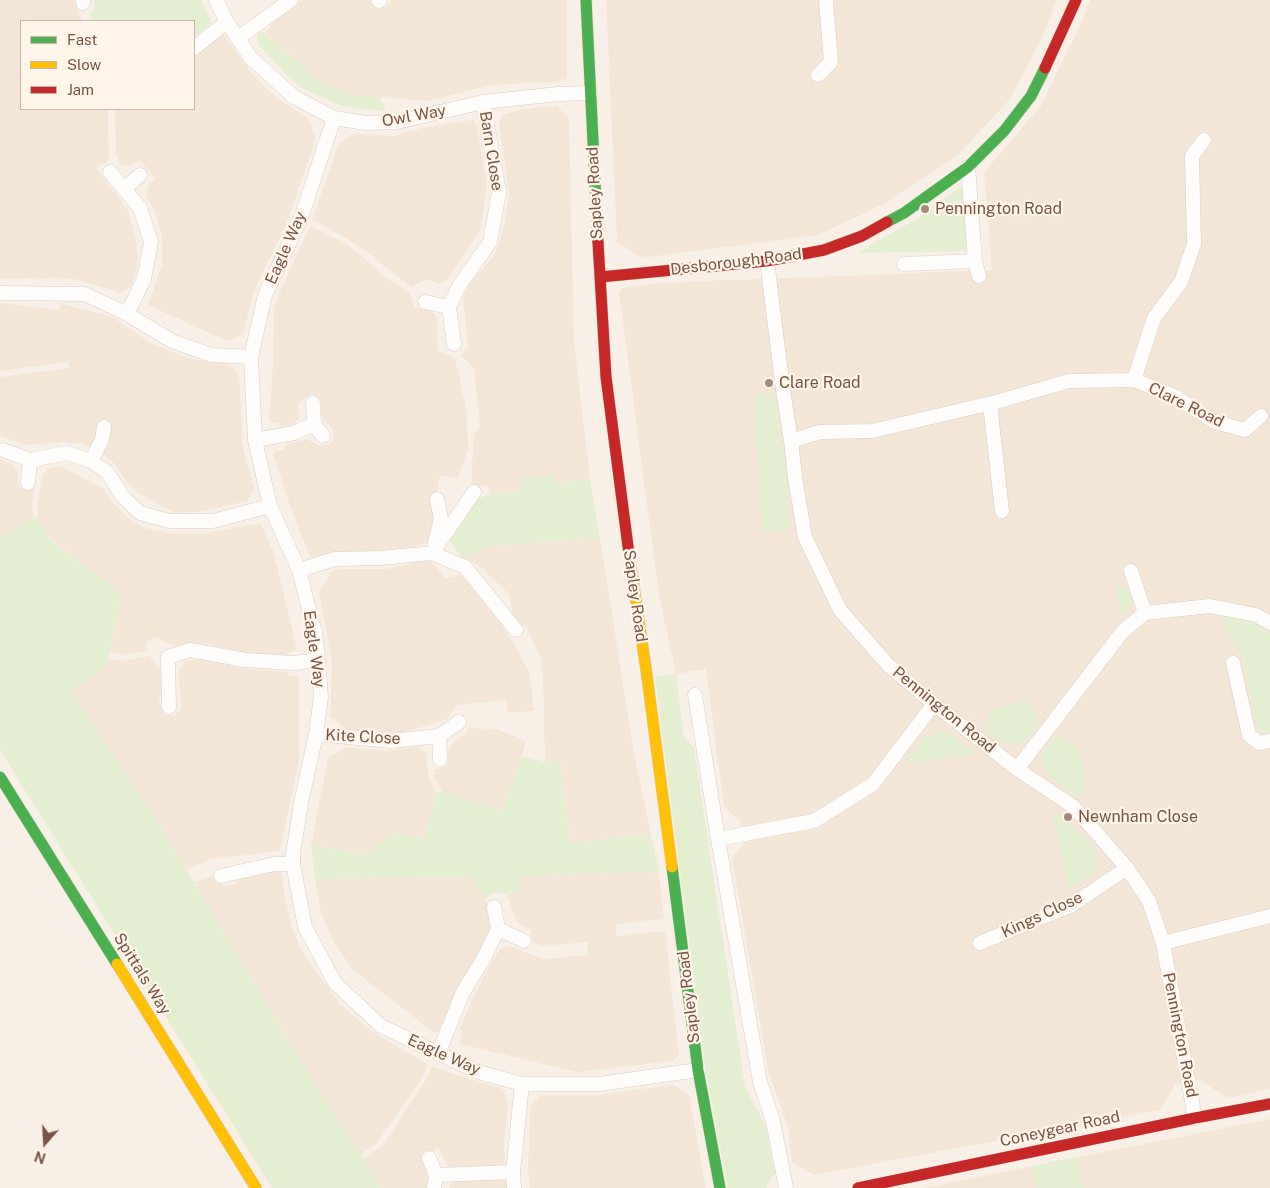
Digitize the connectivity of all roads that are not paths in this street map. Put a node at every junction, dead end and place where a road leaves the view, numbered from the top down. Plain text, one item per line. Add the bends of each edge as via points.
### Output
1 (216, 0) edge
2 (291, 0) edge
3 (586, 0) edge
4 (826, 0) edge
5 (1076, 0) edge
6 (228, 22) junction
7 (238, 38) junction
8 (195, 47) edge
9 (818, 75) dead end
10 (590, 93) junction
11 (483, 102) junction
12 (334, 118) junction
13 (1204, 140) dead end
14 (968, 167) junction
15 (110, 172) dead end
16 (140, 175) dead end
17 (124, 189) junction
18 (767, 261) junction
19 (975, 261) junction
20 (904, 264) dead end
21 (979, 276) dead end
22 (600, 277) junction
23 (0, 293) edge
24 (425, 302) dead end
25 (449, 307) junction
26 (127, 314) junction
27 (454, 344) dead end
28 (251, 357) junction
29 (1134, 380) junction
30 (313, 403) dead end
31 (990, 404) junction
32 (1262, 416) dead end
33 (314, 424) junction
34 (104, 427) dead end
35 (323, 436) dead end
36 (255, 440) junction
37 (791, 441) junction
38 (3, 450) dead end
39 (30, 460) junction
40 (91, 460) junction
41 (28, 484) dead end
42 (474, 492) dead end
43 (436, 499) dead end
44 (270, 506) junction
45 (1002, 511) dead end
46 (432, 553) junction
47 (299, 570) junction
48 (1131, 571) dead end
49 (1145, 613) junction
50 (1270, 623) edge
51 (516, 630) dead end
52 (318, 660) junction
53 (1233, 662) dead end
54 (695, 695) dead end
55 (934, 704) junction
56 (169, 707) dead end
57 (459, 722) dead end
58 (316, 734) junction
59 (439, 736) junction
60 (1270, 741) edge
61 (440, 759) dead end
62 (1017, 769) junction
63 (0, 777) edge
64 (718, 839) junction
65 (293, 864) junction
66 (1127, 868) junction
67 (227, 877) dead end
68 (494, 907) dead end
69 (1270, 916) edge
70 (498, 929) junction
71 (524, 941) dead end
72 (980, 943) dead end
73 (1163, 943) junction
74 (438, 1054) junction
75 (698, 1070) junction
76 (522, 1084) junction
77 (1270, 1104) edge
78 (1195, 1118) junction
79 (428, 1158) dead end
80 (513, 1172) junction
81 (435, 1181) edge
82 (897, 1184) edge
83 (256, 1188) edge
84 (514, 1188) edge
85 (720, 1188) edge
86 (786, 1188) edge
87 (858, 1188) edge

1 - 6 street, Owl Way
2 - 7 street
3 - 10 main road, Sapley Road
4 - 9 street via 831,62
5 - 14 main road, Desborough Road via 1032,96
6 - 7 street, Owl Way
6 - 8 street
7 - 12 street, Owl Way via 251,58 294,97
10 - 11 street, Owl Way
10 - 22 main road, Sapley Road
11 - 12 street, Owl Way via 397,122 366,123
11 - 25 street, Barn Close via 499,192 490,242 459,286
12 - 28 street, Eagle Way via 301,218 265,295
13 - 29 street via 1192,156 1194,244 1181,282 1154,318
14 - 18 main road, Desborough Road via 904,213 862,236 824,250
14 - 19 street
15 - 17 street
16 - 17 street
17 - 26 street via 140,208 150,242 144,279
18 - 22 main road, Desborough Road
18 - 37 street, Pennington Road
19 - 20 street
19 - 21 street
22 - 75 main road, Sapley Road via 606,377 622,507
23 - 26 street via 86,294
24 - 25 street
25 - 27 street
26 - 28 street via 172,341 211,355
28 - 36 street, Eagle Way
29 - 31 street, Clare Road via 1069,381
29 - 32 street, Clare Road via 1174,396 1215,422 1245,430
30 - 33 street
31 - 37 street, Clare Road via 872,431 820,432
31 - 45 street
33 - 35 street
33 - 36 street via 294,433
34 - 40 street via 102,440
36 - 44 street, Eagle Way
37 - 55 street, Pennington Road via 805,537 840,610 888,664
38 - 39 street
39 - 40 street via 67,453
39 - 41 street
40 - 44 street via 107,472 123,497 140,513 169,521 213,521
42 - 46 street
43 - 46 street via 441,519
44 - 47 street, Eagle Way
46 - 47 street via 335,559
46 - 51 street via 465,567
47 - 52 street, Eagle Way via 315,633
48 - 49 street
49 - 50 street via 1210,606 1256,615
49 - 62 street via 1123,631
52 - 56 street via 294,663 245,660 190,650 168,658
52 - 58 street, Eagle Way via 320,697
53 - 60 street via 1250,734 1259,744
54 - 64 street
55 - 62 street, Pennington Road
55 - 64 street via 873,784 814,821
57 - 59 street, Kite Close
58 - 59 street, Kite Close via 391,741
58 - 65 street, Eagle Way via 301,803
59 - 61 street
62 - 66 street, Pennington Road via 1074,807
63 - 83 main road, Spittals Way
64 - 86 street via 760,1082 773,1121
65 - 67 street via 274,864
65 - 74 street, Eagle Way via 305,927 335,983 381,1026
66 - 72 street, Kings Close via 1072,905
66 - 73 street, Pennington Road via 1149,901
68 - 70 street
69 - 73 street
70 - 71 street
70 - 74 street via 463,992
73 - 78 street, Pennington Road
74 - 76 street, Eagle Way via 478,1072
75 - 76 street, Eagle Way via 600,1084
75 - 85 main road, Sapley Road
76 - 80 street
77 - 78 main road, Coneygear Road
78 - 82 main road, Coneygear Road
79 - 81 street
80 - 81 street
80 - 84 street
82 - 87 main road, Coneygear Road

